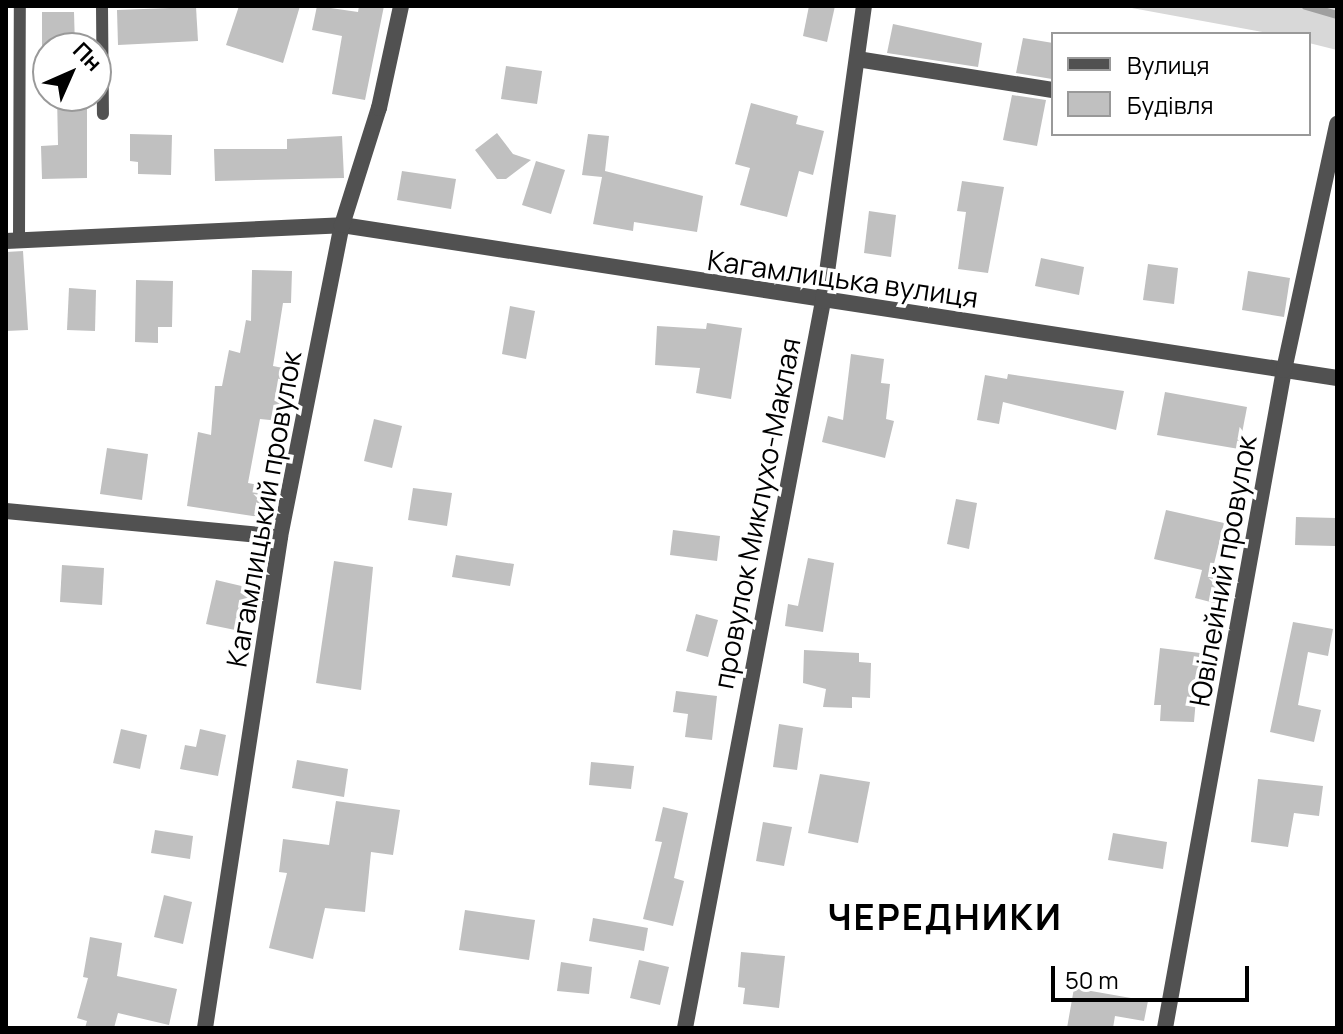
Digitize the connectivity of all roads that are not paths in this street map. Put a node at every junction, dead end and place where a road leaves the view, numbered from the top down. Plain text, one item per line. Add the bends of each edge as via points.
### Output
1 (20, 6) edge
2 (102, 6) edge
3 (401, 6) edge
4 (864, 6) edge
5 (857, 59) junction
6 (1051, 90) edge
7 (103, 114) dead end
8 (1337, 124) edge
9 (342, 225) junction
10 (13, 240) edge
11 (823, 301) junction
12 (1284, 370) junction
13 (1337, 378) edge
14 (6, 511) edge
15 (280, 537) junction
16 (205, 1028) edge
17 (685, 1028) edge
18 (1165, 1028) edge

1 - 10 lane
2 - 7 lane
3 - 9 street, Кагамлицький провулок via 379,108
4 - 5 street, провулок Миклухо-Маклая
5 - 6 street
5 - 11 street, провулок Миклухо-Маклая
8 - 12 street, Ювілейний провулок
9 - 10 street, Кагамлицька вулиця
9 - 11 street, Кагамлицька вулиця
9 - 15 street, Кагамлицький провулок
11 - 12 street, Кагамлицька вулиця
11 - 17 street, провулок Миклухо-Маклая
12 - 13 street, Кагамлицька вулиця
12 - 18 street, Ювілейний провулок
14 - 15 street
15 - 16 street, Кагамлицький провулок

